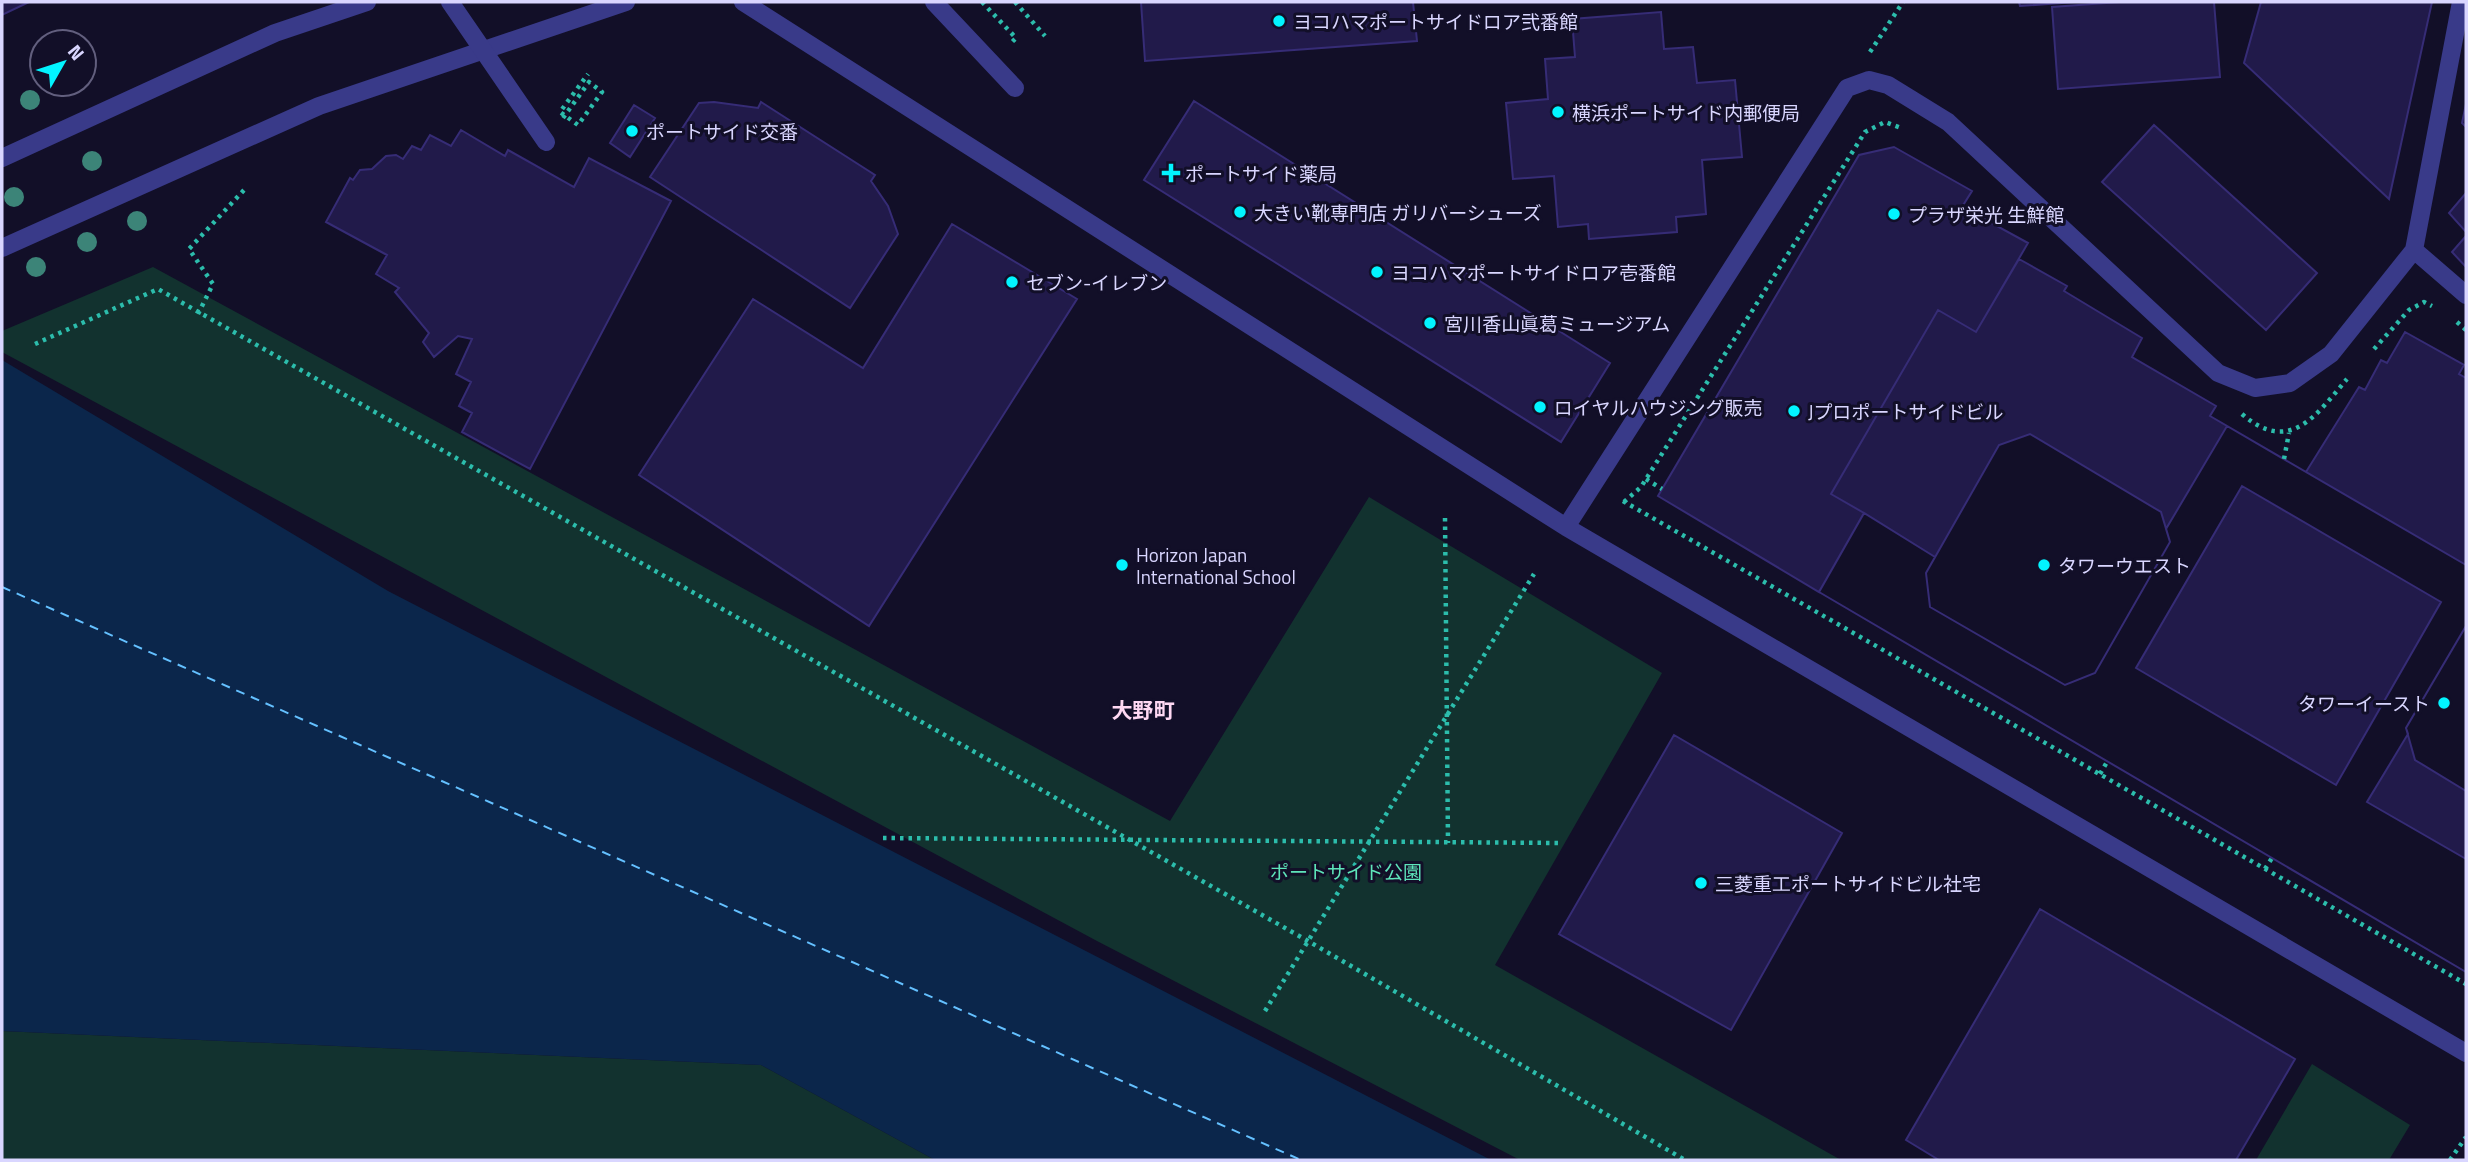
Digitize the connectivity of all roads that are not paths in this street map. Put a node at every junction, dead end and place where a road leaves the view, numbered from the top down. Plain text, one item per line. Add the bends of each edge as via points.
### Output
1 (367, 2) edge
2 (450, 2) edge
3 (626, 2) edge
4 (743, 2) edge
5 (934, 2) edge
6 (2461, 2) edge
7 (1015, 88) dead end
8 (546, 142) dead end
9 (2, 158) edge
10 (2, 248) edge
11 (2414, 250) junction
12 (2466, 295) edge
13 (1566, 527) junction
14 (2466, 1053) edge

1 - 9 street via 275,33
2 - 8 street, bridge
3 - 10 street via 318,106
4 - 13 street
5 - 7 street
6 - 11 street
11 - 12 street
11 - 13 street via 2331,354 2290,383 2255,388 2218,373 1948,122 1888,85 1869,80 1847,88
13 - 14 street

